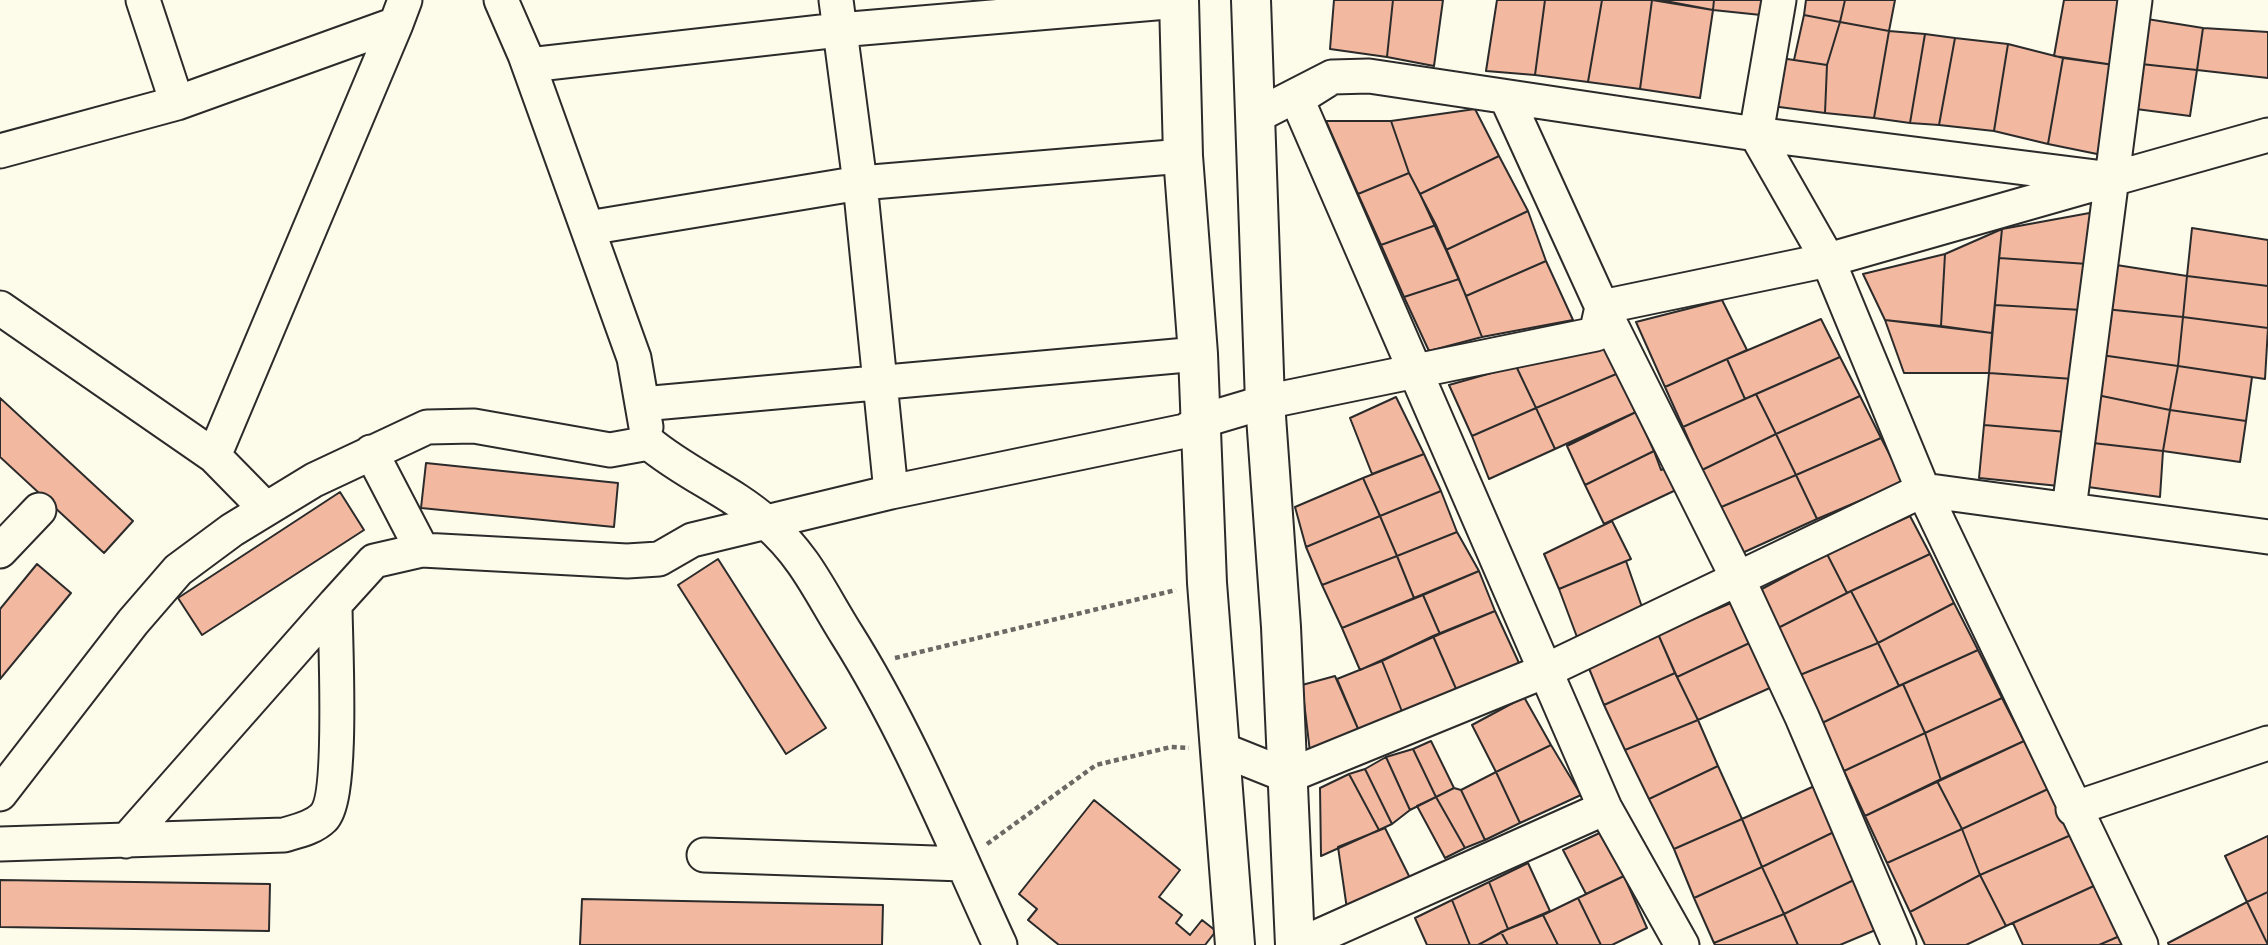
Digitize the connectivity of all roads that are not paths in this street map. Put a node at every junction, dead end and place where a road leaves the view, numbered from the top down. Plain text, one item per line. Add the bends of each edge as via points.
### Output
1 (143, 0) edge
2 (502, 0) edge
3 (1251, 0) edge
4 (1779, 0) edge
5 (2135, 0) edge
6 (1179, 1) edge
7 (401, 12) edge
8 (838, 15) edge
9 (529, 65) junction
10 (1332, 77) junction
11 (1507, 99) junction
12 (177, 103) junction
13 (1254, 117) junction
14 (1756, 134) junction
15 (2268, 135) edge
16 (0, 151) edge
17 (1183, 156) junction
18 (2112, 179) junction
19 (860, 183) junction
20 (587, 228) junction
21 (1828, 260) junction
22 (1602, 307) junction
23 (0, 308) edge
24 (1198, 354) junction
25 (1413, 372) junction
26 (879, 385) junction
27 (1265, 402) junction
28 (642, 404) junction
29 (1201, 421) junction
30 (649, 443) junction
31 (371, 452) junction
32 (214, 456) junction
33 (1923, 490) junction
34 (891, 492) junction
35 (265, 508) junction
36 (2069, 509) junction
37 (39, 510) dead end
38 (768, 524) junction
39 (2268, 537) edge
40 (0, 551) edge
41 (422, 551) junction
42 (1737, 577) junction
43 (335, 604) junction
44 (1545, 671) junction
45 (2268, 743) edge
46 (1218, 748) junction
47 (1288, 776) junction
48 (0, 794) edge
49 (1605, 808) junction
50 (2073, 808) junction
51 (126, 841) junction
52 (0, 844) edge
53 (704, 855) dead end
54 (963, 864) junction
55 (1670, 941) edge
56 (1000, 945) edge
57 (1235, 945) edge
58 (1297, 945) edge
59 (1899, 945) edge
60 (2141, 945) edge

1 - 12 street
2 - 9 street
3 - 13 main road
4 - 14 street
5 - 18 street
6 - 8 street
6 - 17 main road
7 - 12 street
7 - 32 street
8 - 9 street
8 - 19 street
9 - 20 street
10 - 11 street via 1369,76
10 - 13 street
10 - 25 street via 1297,99
11 - 14 street
11 - 22 street
12 - 16 street
13 - 27 main road
14 - 18 street
14 - 21 street
15 - 18 street
17 - 19 street
17 - 24 main road
18 - 21 street
18 - 36 street
19 - 20 street
19 - 26 street
20 - 28 street via 634,358
21 - 22 street
21 - 33 street
22 - 25 street via 1596,334
22 - 42 street
23 - 32 street
24 - 26 street
24 - 29 main road
25 - 27 street
25 - 44 street
26 - 28 street
26 - 34 street
27 - 29 street
27 - 47 main road
28 - 30 street
29 - 34 street via 1185,431
29 - 46 main road
30 - 31 street via 610,450 474,426 426,427
30 - 38 street via 676,466 727,493
31 - 35 street
31 - 41 street
32 - 35 street
33 - 36 street
33 - 42 street
33 - 50 street
34 - 38 street
35 - 48 street via 178,570
36 - 39 street
37 - 40 street
38 - 41 street via 692,540 659,559
38 - 54 street via 815,577 867,664
41 - 43 street via 374,561
42 - 44 street
42 - 59 street
43 - 51 street
43 - 51 street via 336,785 325,816 284,835
44 - 47 street
44 - 49 street
45 - 50 street
46 - 47 street
46 - 57 main road
47 - 58 main road
49 - 55 street
49 - 58 street
50 - 60 street
51 - 52 street
53 - 54 street
54 - 56 street

